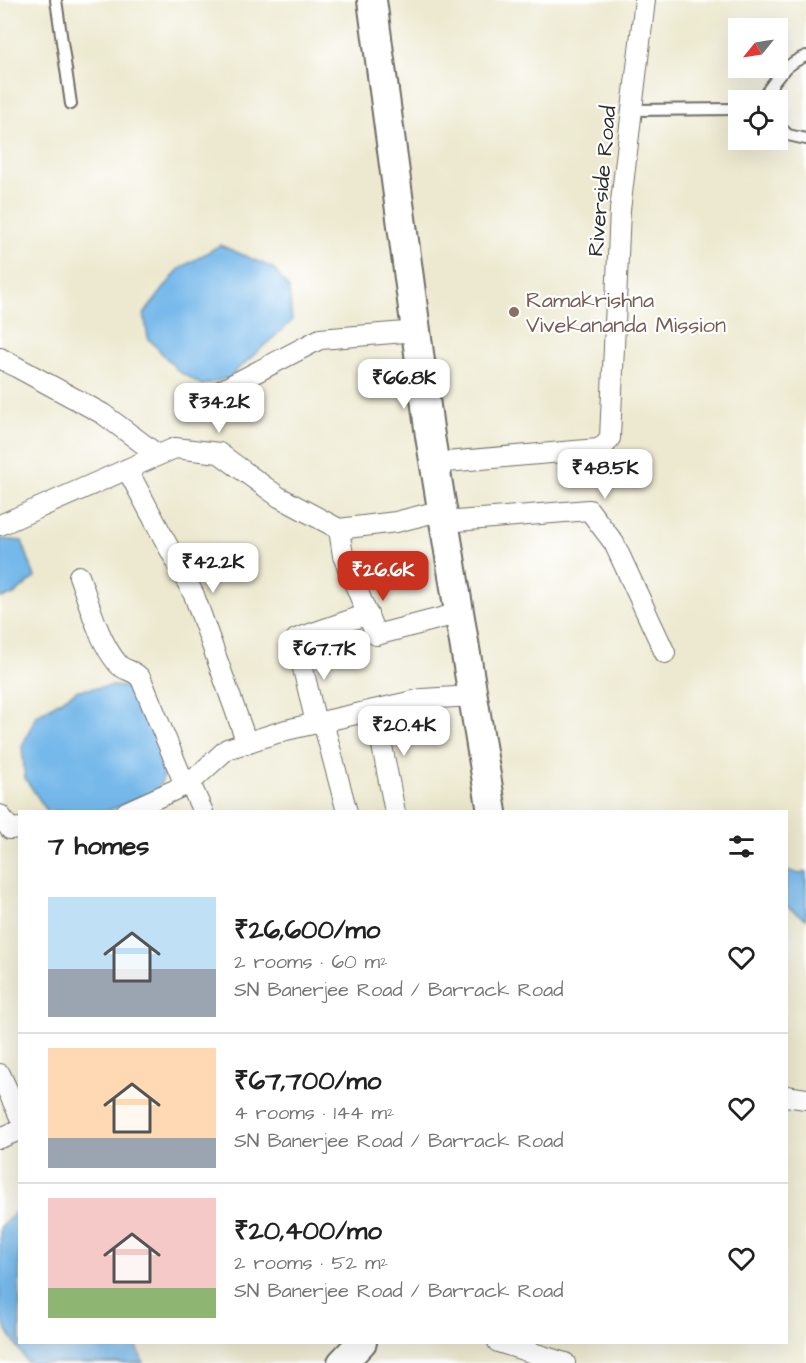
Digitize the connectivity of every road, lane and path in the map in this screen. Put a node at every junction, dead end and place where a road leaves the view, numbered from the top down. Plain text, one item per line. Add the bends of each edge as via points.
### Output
1 (56, 0) edge
2 (372, 0) edge
3 (645, 0) edge
4 (806, 56) edge
5 (768, 90) edge
6 (71, 104) dead end
7 (728, 109) edge
8 (632, 110) junction
9 (788, 135) edge
10 (806, 139) edge
11 (417, 331) junction
12 (0, 358) edge
13 (203, 400) dead end
14 (158, 455) junction
15 (434, 463) junction
16 (127, 469) junction
17 (444, 516) junction
18 (0, 525) edge
19 (339, 530) junction
20 (78, 576) dead end
21 (460, 613) junction
22 (368, 614) junction
23 (665, 652) dead end
24 (473, 696) junction
25 (375, 710) junction
26 (320, 723) junction
27 (247, 742) junction
28 (188, 784) junction
29 (130, 810) edge
30 (202, 810) edge
31 (346, 810) edge
32 (395, 810) edge
33 (492, 810) edge
34 (0, 815) edge
35 (18, 828) edge
36 (0, 1074) edge
37 (788, 1095) edge
38 (806, 1099) edge
39 (18, 1114) edge
40 (18, 1131) edge
41 (0, 1138) edge
42 (360, 1344) edge
43 (504, 1344) edge
44 (342, 1363) edge
45 (565, 1363) edge

1 - 6 lane
2 - 11 street
3 - 8 street, Riverside Road
4 - 5 lane via 783,69
7 - 8 lane
8 - 15 street, Riverside Road via 620,210 610,438 598,449
9 - 10 lane
11 - 13 street via 320,339
11 - 15 street
12 - 14 street via 103,414
14 - 16 street
14 - 19 street via 175,448 219,453 279,497
15 - 17 street
16 - 18 street
16 - 27 street via 194,595
17 - 19 street
17 - 21 street
17 - 23 street via 589,510 614,543
19 - 22 street via 343,556
20 - 28 street via 105,643 119,666 141,679
21 - 22 street via 376,634
21 - 24 street
22 - 26 street via 296,639
24 - 25 street via 422,699
24 - 33 street
25 - 26 street
25 - 32 street
26 - 27 street
26 - 31 street
27 - 28 street via 227,749
28 - 29 street
28 - 30 street
34 - 35 street via 10,829
36 - 39 street
37 - 38 street
40 - 41 street
42 - 44 street
43 - 45 street

